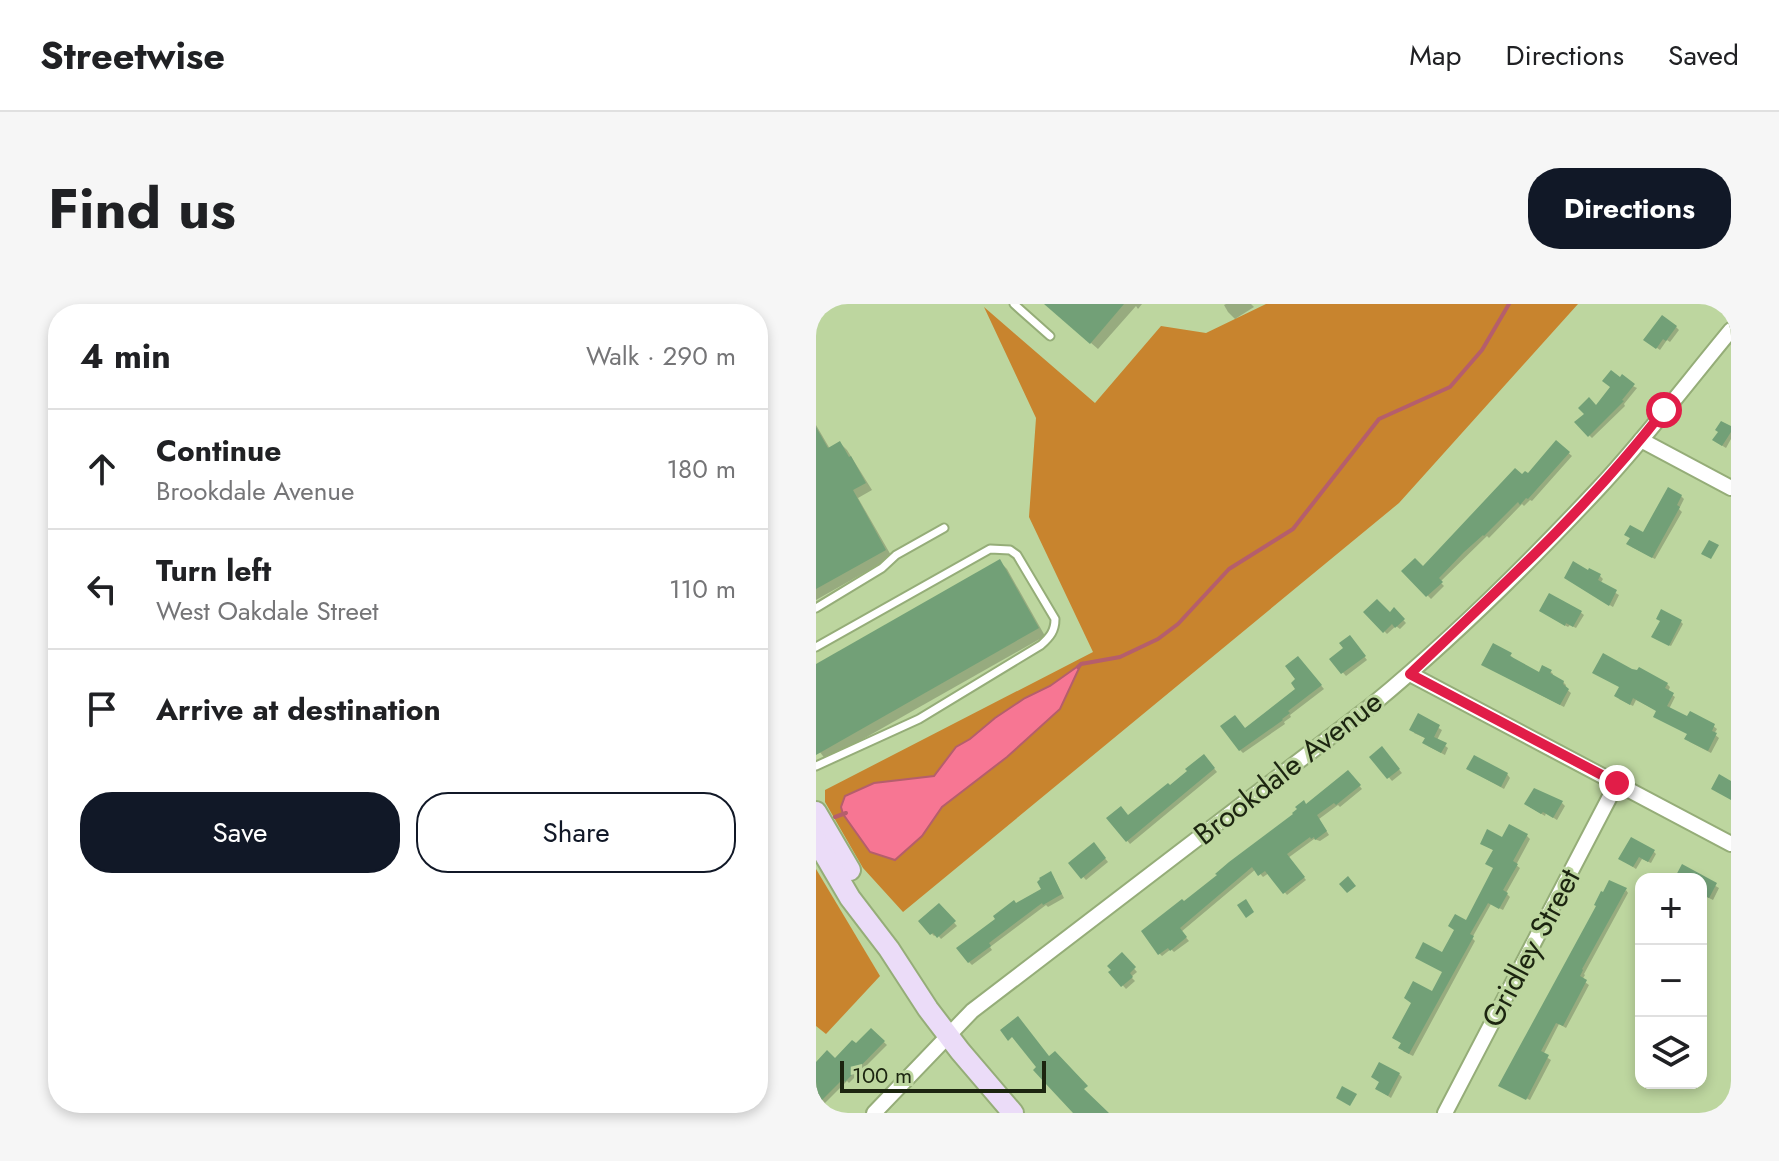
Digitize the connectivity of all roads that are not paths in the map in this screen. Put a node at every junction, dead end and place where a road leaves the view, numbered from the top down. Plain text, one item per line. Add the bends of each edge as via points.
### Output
1 (1014, 304) edge
2 (1731, 330) edge
3 (1050, 336) dead end
4 (1641, 440) junction
5 (1731, 488) edge
6 (944, 528) dead end
7 (816, 608) edge
8 (816, 647) edge
9 (1410, 674) junction
10 (816, 766) edge
11 (1617, 783) junction
12 (816, 812) edge
13 (816, 840) edge
14 (1731, 844) edge
15 (889, 949) junction
16 (948, 1035) junction
17 (874, 1113) edge
18 (1013, 1113) edge
19 (1445, 1113) edge

1 - 3 lane
2 - 4 street, Brookdale Avenue
4 - 5 street
4 - 9 street, Brookdale Avenue
6 - 7 lane
8 - 10 lane via 990,549 1017,555 1055,619 1055,629 1041,645 919,719
9 - 11 street
9 - 16 street, Brookdale Avenue via 972,1011
11 - 14 street
11 - 19 street, Gridley Street
12 - 15 main road
13 - 15 main road via 850,898
15 - 16 main road
16 - 17 street, Brookdale Avenue
16 - 18 main road

